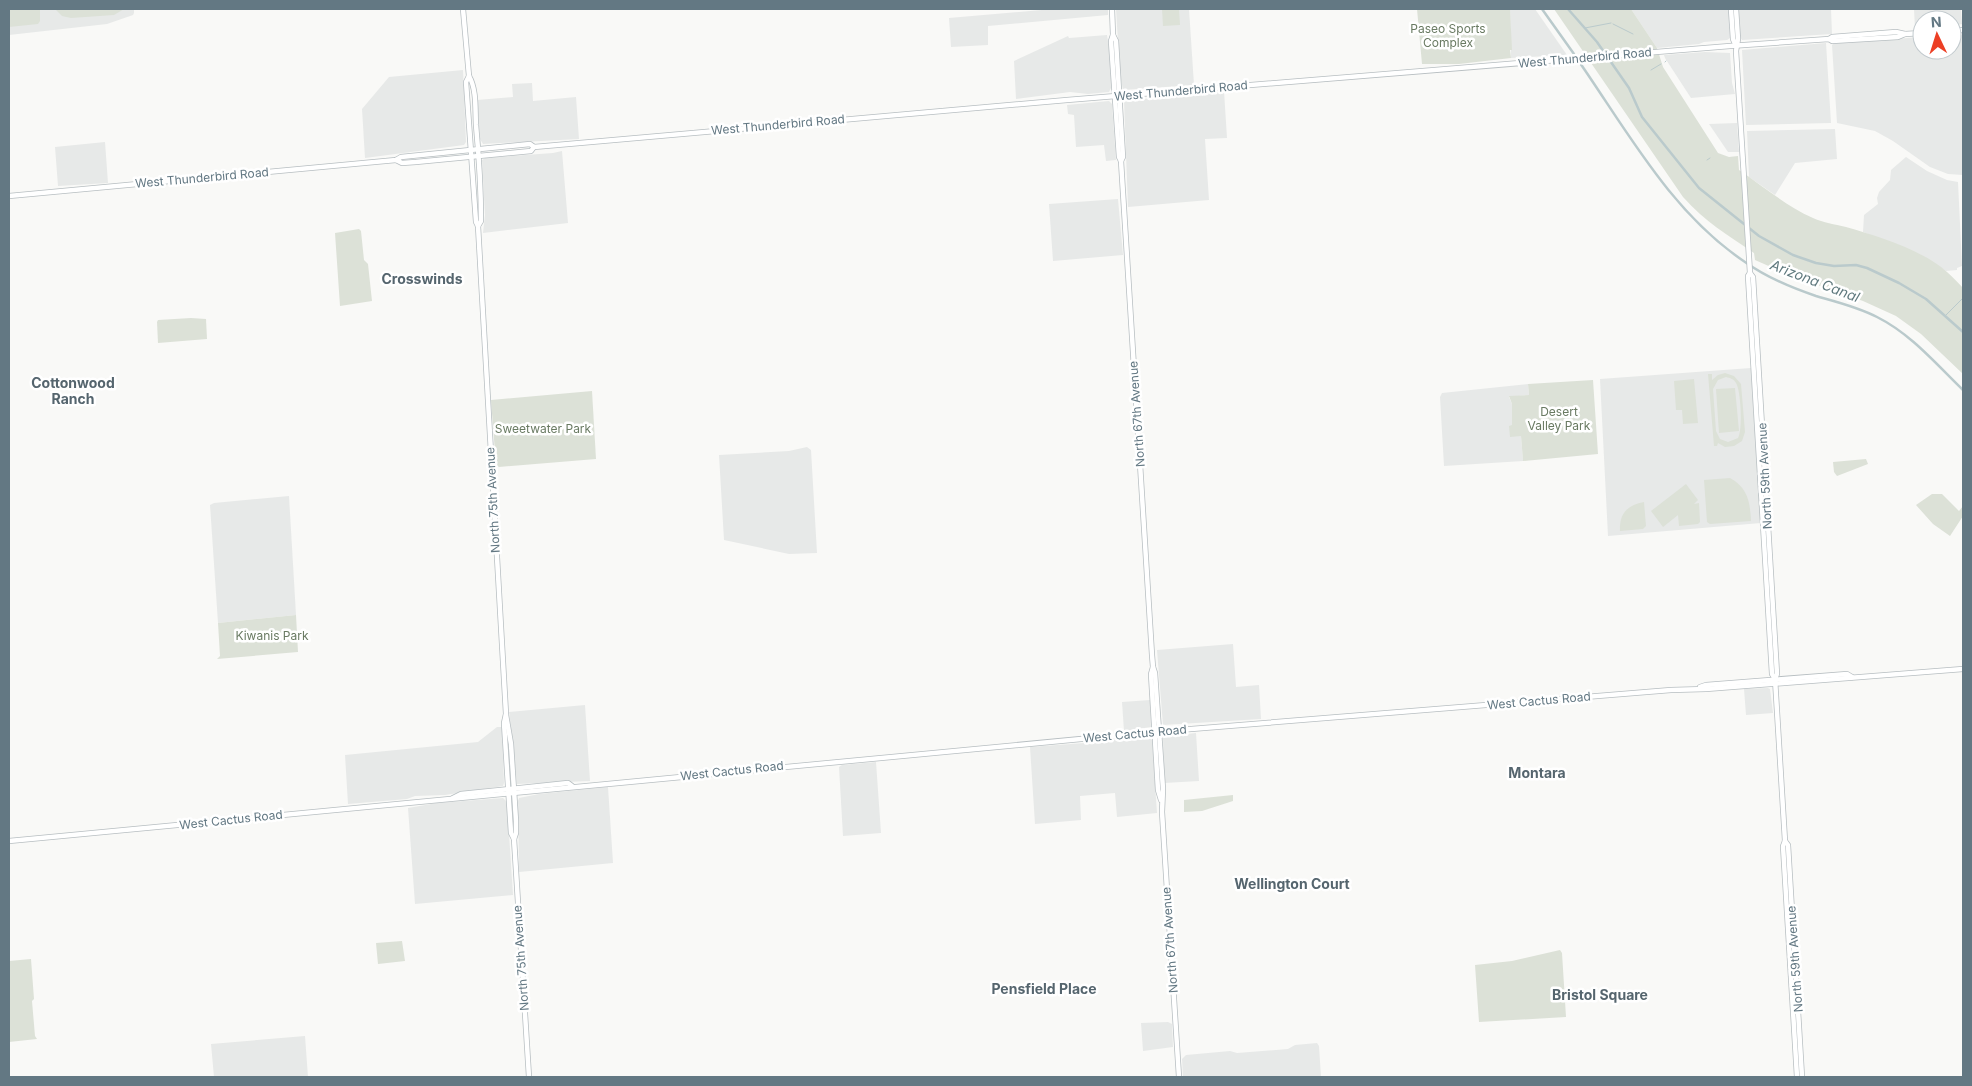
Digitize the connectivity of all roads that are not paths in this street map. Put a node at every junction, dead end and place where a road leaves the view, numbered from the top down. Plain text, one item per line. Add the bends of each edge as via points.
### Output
1 (463, 9) edge
2 (1112, 9) edge
3 (1734, 9) edge
4 (1890, 32) junction
5 (1905, 34) junction
6 (1912, 34) edge
7 (1829, 39) junction
8 (1862, 39) junction
9 (1736, 46) junction
10 (469, 76) junction
11 (1117, 96) junction
12 (534, 147) junction
13 (478, 148) junction
14 (471, 149) junction
15 (471, 156) junction
16 (479, 156) junction
17 (396, 160) junction
18 (9, 196) edge
19 (478, 226) junction
20 (1750, 271) junction
21 (1758, 448) junction
22 (1764, 456) junction
23 (1963, 669) edge
24 (1775, 682) junction
25 (506, 714) junction
26 (505, 720) junction
27 (1157, 732) junction
28 (510, 736) junction
29 (572, 786) junction
30 (511, 788) junction
31 (511, 794) junction
32 (453, 798) junction
33 (9, 841) edge
34 (1784, 841) junction
35 (529, 1077) edge
36 (1179, 1077) edge
37 (1797, 1077) edge
38 (1802, 1077) edge

1 - 10 main road, North 75th Avenue
2 - 11 main road, North 67th Avenue
3 - 9 main road, North 59th Avenue
4 - 5 main road, West Thunderbird Road
4 - 7 main road, West Thunderbird Road
4 - 8 main road via 1885,36
5 - 6 main road, West Thunderbird Road
5 - 8 main road, West Thunderbird Road
7 - 8 main road, West Thunderbird Road
7 - 9 main road, West Thunderbird Road
9 - 11 main road, West Thunderbird Road
9 - 20 main road, North 59th Avenue
10 - 13 main road, North 75th Avenue via 475,101
10 - 14 main road, North 75th Avenue via 466,82
11 - 12 main road, West Thunderbird Road
11 - 27 main road, North 67th Avenue
12 - 13 main road, West Thunderbird Road via 530,144
12 - 16 main road, West Thunderbird Road via 531,151
13 - 14 main road, West Thunderbird Road
13 - 16 main road, North 75th Avenue
14 - 15 main road, North 75th Avenue
14 - 17 main road, West Thunderbird Road via 400,156
15 - 16 main road, West Thunderbird Road
15 - 17 main road, West Thunderbird Road via 402,163
15 - 19 main road, North 75th Avenue
16 - 19 main road, North 75th Avenue via 481,221
17 - 18 main road, West Thunderbird Road
19 - 25 main road, North 75th Avenue
20 - 21 main road, North 59th Avenue
20 - 22 main road, North 59th Avenue
21 - 22 main road
21 - 24 main road, North 59th Avenue
22 - 24 main road, North 59th Avenue
23 - 24 main road, West Cactus Road via 1852,677 1847,674
24 - 27 main road, West Cactus Road via 1706,685
24 - 34 main road, North 59th Avenue
25 - 26 main road, North 75th Avenue
25 - 28 main road, North 75th Avenue
26 - 28 main road
26 - 30 main road, North 75th Avenue
27 - 29 main road, West Cactus Road
27 - 36 main road, North 67th Avenue
28 - 30 main road, North 75th Avenue
29 - 30 main road, West Cactus Road via 568,783
29 - 31 main road, West Cactus Road via 569,789
30 - 31 main road, North 75th Avenue
30 - 32 main road, West Cactus Road via 461,794
31 - 32 main road, West Cactus Road
31 - 35 main road, North 75th Avenue
32 - 33 main road, West Cactus Road
34 - 37 main road, North 59th Avenue
34 - 38 main road, North 59th Avenue via 1788,846

